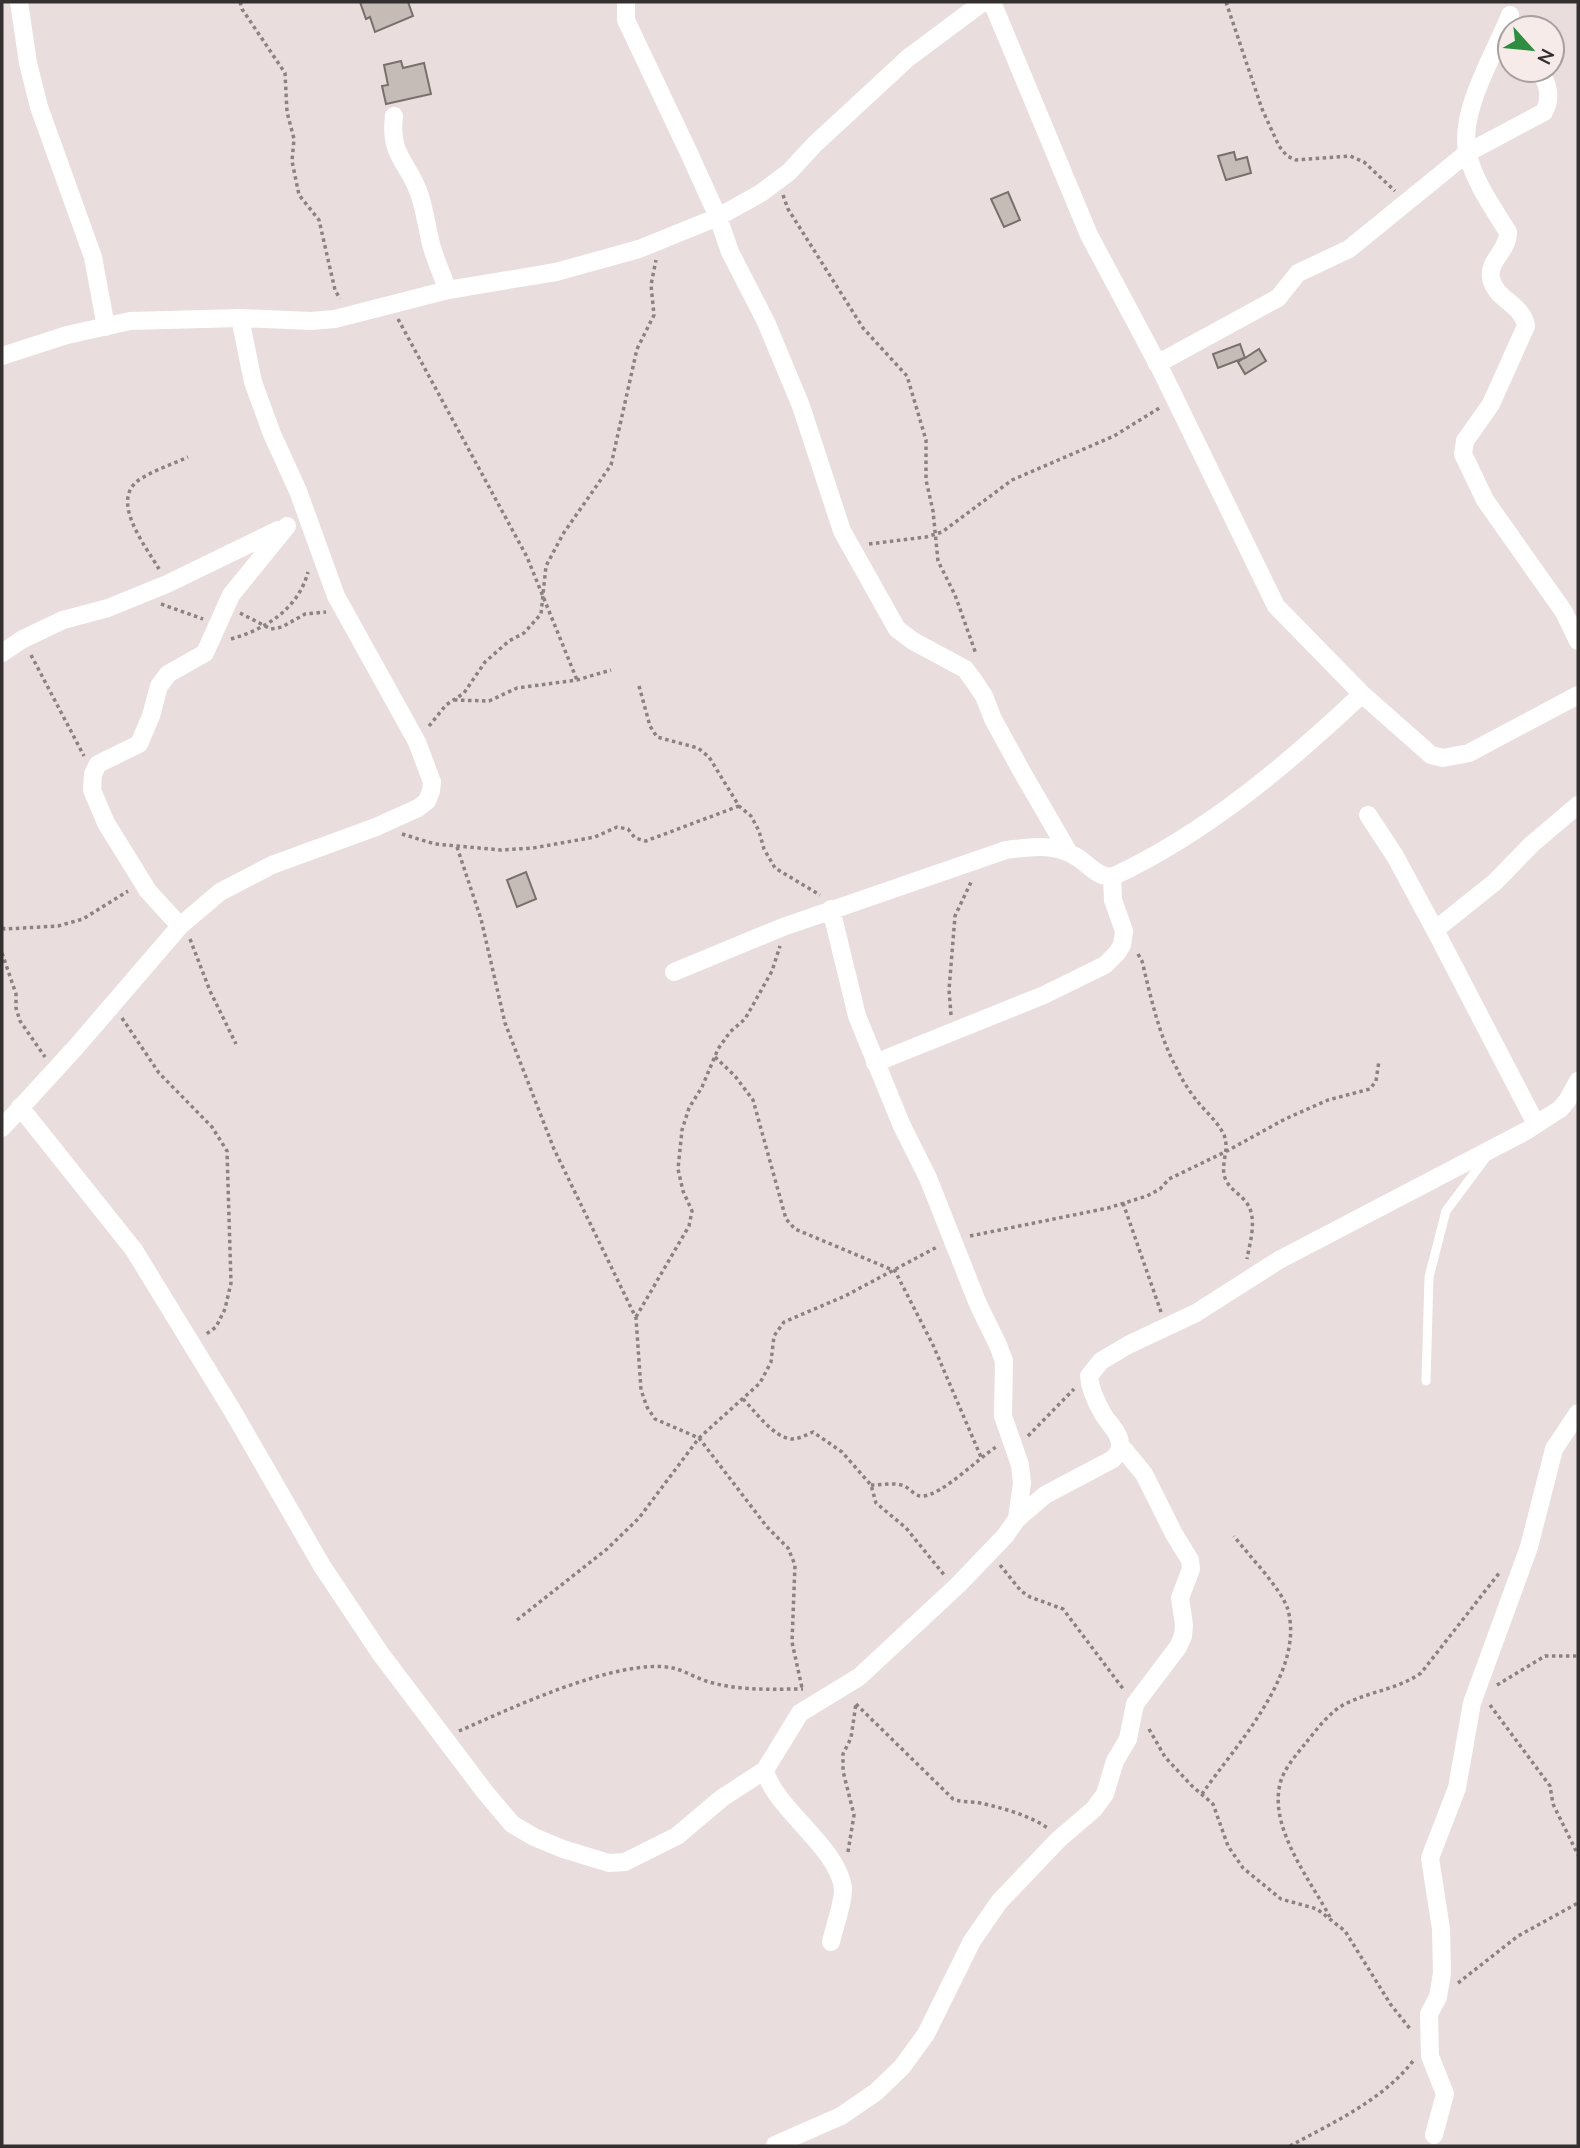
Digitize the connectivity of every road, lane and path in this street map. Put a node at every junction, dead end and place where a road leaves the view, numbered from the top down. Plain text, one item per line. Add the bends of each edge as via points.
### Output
1 (19, 2) edge
2 (240, 2) edge
3 (626, 2) edge
4 (983, 2) edge
5 (992, 2) edge
6 (1226, 2) edge
7 (1496, 49) edge
8 (1547, 84) edge
9 (394, 116) dead end
10 (1467, 153) junction
11 (778, 180) junction
12 (1405, 202) junction
13 (718, 218) junction
14 (658, 241) junction
15 (448, 290) junction
16 (391, 305) junction
17 (354, 314) junction
18 (240, 318) junction
19 (106, 327) junction
20 (2, 356) edge
21 (1157, 364) junction
22 (1175, 399) junction
23 (188, 457) dead end
24 (306, 516) junction
25 (287, 526) junction
26 (935, 534) junction
27 (316, 545) junction
28 (851, 546) junction
29 (167, 584) junction
30 (138, 596) junction
31 (543, 596) junction
32 (344, 609) junction
33 (220, 616) junction
34 (265, 627) junction
35 (23, 639) junction
36 (1578, 641) edge
37 (209, 645) junction
38 (2, 653) edge
39 (978, 659) dead end
40 (611, 670) dead end
41 (576, 680) junction
42 (639, 685) dead end
43 (1362, 694) junction
44 (1578, 695) edge
45 (454, 700) junction
46 (417, 742) junction
47 (93, 774) junction
48 (739, 806) junction
49 (1578, 806) edge
50 (1368, 815) dead end
51 (376, 827) junction
52 (457, 847) junction
53 (1069, 853) junction
54 (985, 857) junction
55 (1112, 877) junction
56 (148, 891) junction
57 (833, 908) junction
58 (180, 926) junction
59 (783, 927) junction
60 (2, 928) edge
61 (1436, 930) junction
62 (1124, 931) junction
63 (2, 953) edge
64 (674, 972) dead end
65 (112, 1004) junction
66 (953, 1032) junction
67 (236, 1044) dead end
68 (715, 1057) junction
69 (1379, 1061) dead end
70 (875, 1063) junction
71 (55, 1070) junction
72 (1578, 1081) edge
73 (1573, 1097) edge
74 (20, 1107) junction
75 (1536, 1124) junction
76 (2, 1128) edge
77 (1493, 1149) junction
78 (1227, 1151) junction
79 (1123, 1203) junction
80 (951, 1239) junction
81 (895, 1271) junction
82 (1243, 1283) junction
83 (636, 1318) junction
84 (1166, 1327) junction
85 (193, 1345) junction
86 (1089, 1376) junction
87 (1426, 1381) dead end
88 (743, 1399) junction
89 (1578, 1413) edge
90 (699, 1438) junction
91 (1012, 1444) junction
92 (1121, 1446) junction
93 (981, 1457) junction
94 (871, 1485) junction
95 (1017, 1519) junction
96 (1234, 1536) dead end
97 (987, 1555) junction
98 (1503, 1567) dead end
99 (958, 1585) junction
100 (517, 1619) dead end
101 (1578, 1656) edge
102 (859, 1677) junction
103 (802, 1688) junction
104 (1478, 1690) junction
105 (837, 1691) junction
106 (856, 1704) junction
107 (1135, 1704) junction
108 (444, 1738) junction
109 (765, 1770) junction
110 (1202, 1794) junction
111 (1058, 1840) junction
112 (1578, 1855) edge
113 (848, 1857) dead end
114 (1578, 1903) edge
115 (1331, 1918) junction
116 (831, 1941) dead end
117 (1438, 1997) junction
118 (1427, 2043) junction
119 (1434, 2135) dead end
120 (775, 2145) edge
121 (1290, 2146) edge

1 - 19 street via 39,107 93,257
2 - 17 path via 285,73 299,195 319,220 335,290
3 - 13 street via 626,20
4 - 11 street via 908,58
5 - 21 street via 1089,235
6 - 12 path via 1262,109 1287,156 1296,160 1350,156 1364,163
7 - 10 street via 1471,109
8 - 10 street via 1544,112
9 - 15 street via 397,153 420,194 431,246
10 - 12 street
10 - 36 street via 1508,232 1508,240 1490,268 1491,279 1496,290 1521,312 1525,326 1491,404 1465,441 1463,454 1485,500 1564,612
11 - 13 street
11 - 26 path via 788,209 863,328 907,376 926,440 926,480
12 - 21 street via 1349,250 1298,273 1278,298
13 - 14 street
13 - 28 street via 801,406
14 - 15 street via 556,272
14 - 31 path via 651,285 654,314 637,349 611,465 546,566
15 - 16 street
16 - 17 street
16 - 31 path via 527,557
17 - 18 street via 311,321
18 - 19 street via 130,321
18 - 24 street via 253,382
19 - 20 street
21 - 22 street
22 - 26 path via 1114,436 1012,480 964,518
22 - 43 street via 1276,606
23 - 29 path via 141,478 127,495 138,533
24 - 25 street
24 - 27 street
25 - 29 street
25 - 33 street via 231,595
26 - 28 path
26 - 39 path via 938,561
27 - 32 street
27 - 34 path via 306,581 293,604
28 - 53 street via 897,629 965,669
29 - 30 street
30 - 33 path via 206,621
30 - 35 street via 62,620
31 - 41 path
31 - 45 path via 541,614 485,662
32 - 34 path via 305,614 282,627
32 - 46 street
33 - 34 path via 238,612
33 - 37 street
34 - 37 path
35 - 38 street
35 - 47 path
37 - 47 street via 197,659 168,674 139,744 98,764
40 - 41 path
41 - 45 path via 517,688 488,701
42 - 48 path via 657,737 698,748 709,757
43 - 44 street via 1431,755 1443,758 1469,753
43 - 55 street via 1234,802
45 - 46 path
46 - 51 street via 432,791 418,808
47 - 56 street via 92,790 106,823
48 - 52 path via 646,841 617,827 595,837 533,848
48 - 57 path via 751,816 775,868 806,885
49 - 61 street
50 - 61 street
51 - 52 path
51 - 58 street via 272,865 220,892
52 - 83 path via 481,919 505,1023 554,1149
53 - 54 street via 1039,846
53 - 55 street via 1091,870
54 - 57 street
54 - 66 path via 956,916 949,990
55 - 62 street
56 - 58 street
56 - 60 path via 129,890 83,919 58,926
57 - 59 street
57 - 70 street via 857,1016
58 - 65 street
58 - 67 path via 191,941
59 - 64 street
59 - 68 path via 772,971 745,1019 730,1032
61 - 75 street
62 - 66 street via 1117,953 1105,965
62 - 78 path via 1142,961 1164,1041 1177,1069 1223,1133
63 - 71 path via 20,1021
65 - 71 street
65 - 85 path via 159,1073 212,1126 227,1151 230,1283 216,1327
66 - 70 street
68 - 81 path via 753,1100 786,1219 795,1228
68 - 83 path via 682,1130 678,1169 692,1211 689,1226
69 - 78 path via 1370,1089 1328,1100
70 - 80 street
71 - 74 street
72 - 73 street
73 - 75 street
74 - 76 street
74 - 85 street via 134,1250
75 - 77 street
77 - 82 street
77 - 87 lane via 1446,1211 1429,1276
78 - 79 path via 1169,1179 1147,1196
78 - 82 path via 1225,1179 1245,1200 1253,1225
79 - 80 path
79 - 84 path
80 - 81 path
80 - 91 street via 1004,1361 1003,1416
81 - 88 path via 784,1322 774,1336 771,1362 760,1383
81 - 93 path
82 - 84 street
83 - 90 path via 641,1390 647,1407 655,1419
84 - 86 street via 1101,1361
85 - 108 street via 322,1566
86 - 91 path
86 - 92 street via 1090,1389
88 - 90 path
88 - 94 path via 789,1439 813,1432 821,1437 842,1452
89 - 104 street via 1554,1449 1529,1547
90 - 100 path via 639,1518
90 - 103 path via 788,1548 795,1565 792,1642
91 - 93 path
91 - 95 street via 1022,1483
92 - 95 street via 1113,1459 1045,1495
92 - 107 street via 1144,1474 1191,1569 1180,1598 1183,1636
93 - 94 path via 926,1496 903,1485
94 - 99 path via 876,1503 906,1528 943,1574
95 - 97 street
96 - 110 path via 1278,1592 1287,1609 1292,1641 1261,1714
97 - 99 street
97 - 107 path via 1003,1566 1021,1591 1063,1609
98 - 115 path via 1421,1673 1409,1682 1345,1703 1316,1730 1280,1784 1279,1816 1289,1844
99 - 102 street
101 - 104 path via 1545,1656 1501,1684
102 - 105 street
102 - 106 path
103 - 105 path
103 - 108 path via 738,1688 673,1668 631,1668 531,1700
104 - 112 path via 1550,1786 1553,1804
104 - 117 street via 1457,1788 1430,1858 1441,1929
105 - 109 street via 800,1713
106 - 111 path via 953,1799 1032,1819 1047,1826
106 - 113 path via 851,1738 843,1754 854,1815
107 - 110 path via 1165,1757
107 - 111 street via 1128,1739 1115,1761 1105,1794
108 - 109 street via 512,1824 563,1849 609,1863 625,1862 677,1836
109 - 116 street via 773,1790 835,1867 843,1888
110 - 115 path via 1213,1804 1228,1846 1242,1868 1281,1899
111 - 120 street via 999,1902 972,1941 926,2034 902,2067 841,2116
114 - 117 path via 1518,1936
115 - 118 path via 1345,1931 1391,2005
117 - 118 street via 1429,2014
118 - 119 street via 1446,2094
118 - 121 path via 1400,2078

